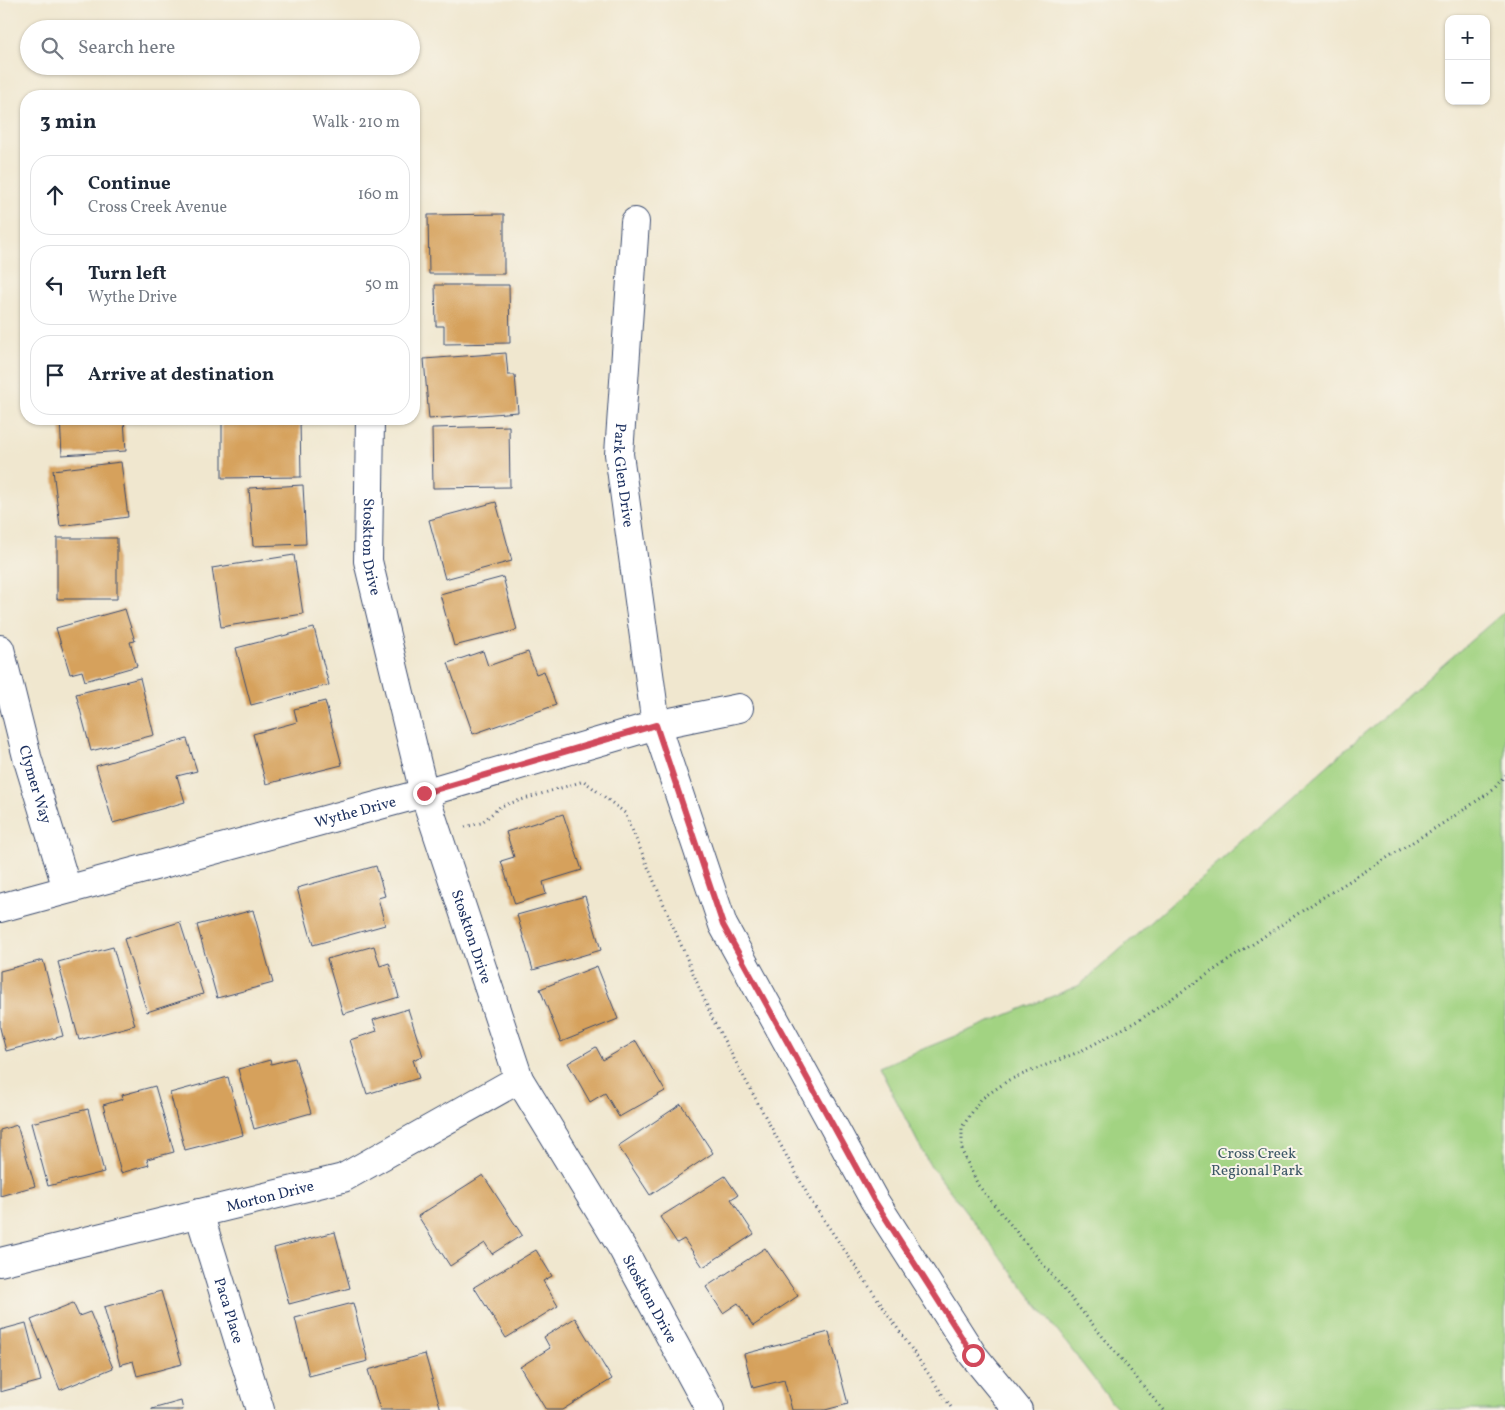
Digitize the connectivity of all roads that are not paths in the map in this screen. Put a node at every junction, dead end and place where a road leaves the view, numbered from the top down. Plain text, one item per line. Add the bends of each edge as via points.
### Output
1 (635, 222) dead end
2 (370, 425) edge
3 (0, 649) edge
4 (739, 708) dead end
5 (656, 725) junction
6 (424, 793) junction
7 (67, 890) junction
8 (0, 908) edge
9 (519, 1079) junction
10 (199, 1213) junction
11 (0, 1262) edge
12 (260, 1410) edge
13 (710, 1410) edge
14 (1018, 1410) edge

1 - 5 street, Park Glen Drive via 618,454
2 - 6 street, Stoskton Drive via 368,560
3 - 7 street, Clymer Way via 27,757
4 - 5 street, Wythe Drive
5 - 6 street, Wythe Drive
5 - 14 street, Park Glen Drive via 723,925 874,1200 973,1355
6 - 7 street, Wythe Drive
6 - 9 street, Stoskton Drive
7 - 8 street, Wythe Drive
9 - 10 street, Morton Drive via 343,1178
9 - 13 street, Stoskton Drive via 624,1251
10 - 11 street, Morton Drive
10 - 12 street, Paca Place

